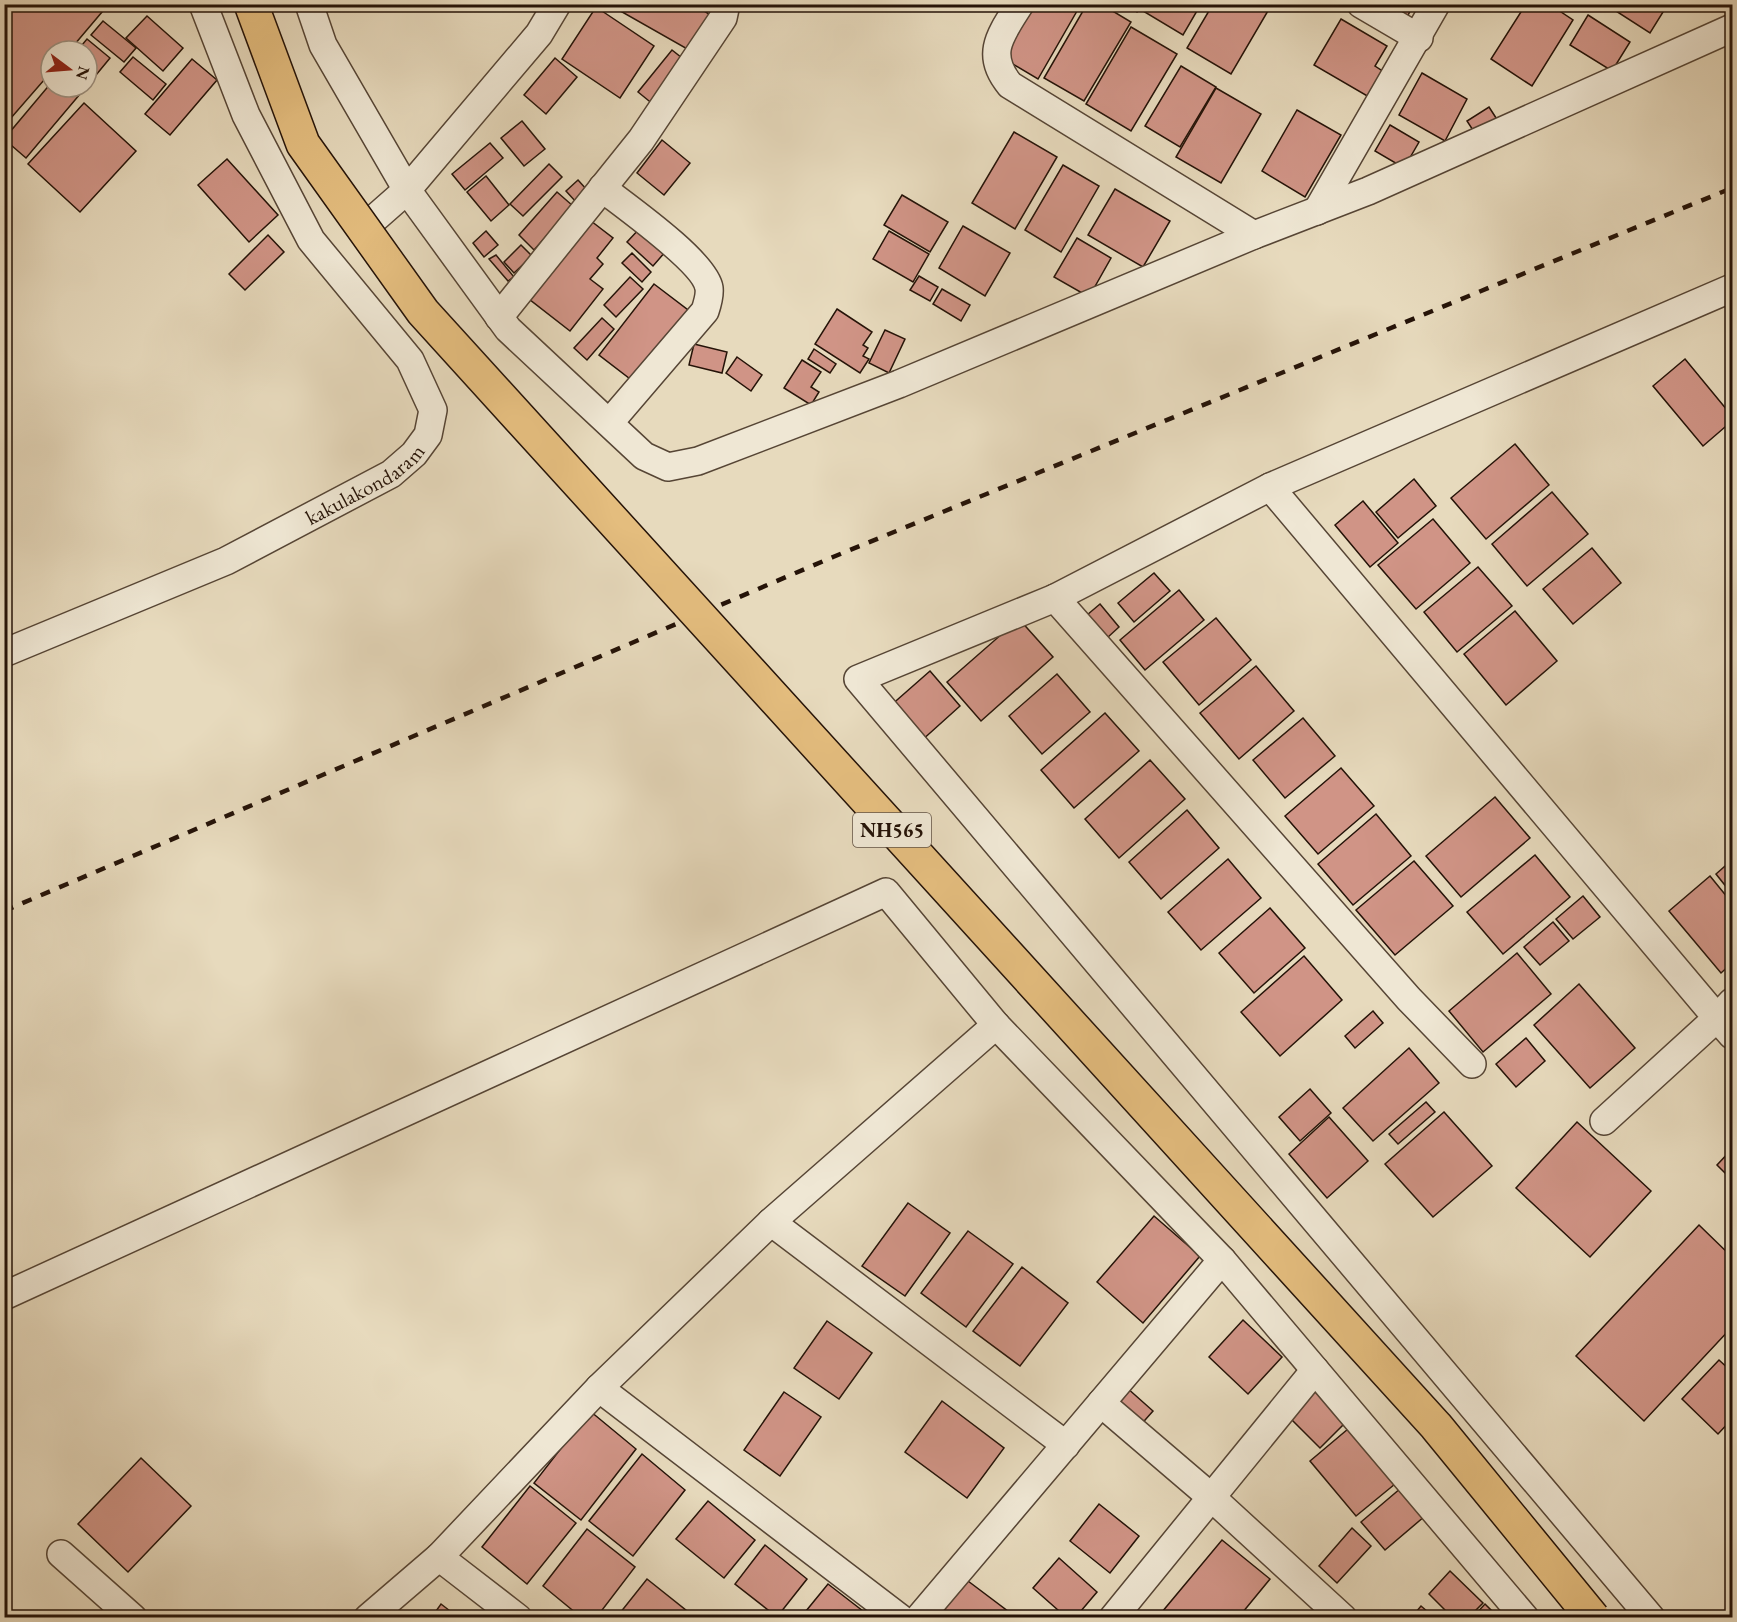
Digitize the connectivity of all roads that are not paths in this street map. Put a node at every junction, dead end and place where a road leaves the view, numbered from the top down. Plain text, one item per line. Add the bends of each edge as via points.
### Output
1 (203, 4) edge
2 (251, 4) edge
3 (309, 4) edge
4 (558, 4) edge
5 (726, 4) edge
6 (1020, 4) edge
7 (1361, 4) edge
8 (1436, 4) edge
9 (1732, 28) edge
10 (1419, 38) junction
11 (602, 188) junction
12 (407, 190) junction
13 (1317, 211) junction
14 (365, 227) junction
15 (1254, 235) junction
16 (1732, 288) edge
17 (499, 317) junction
18 (610, 422) junction
19 (1270, 487) junction
20 (1055, 598) junction
21 (4, 653) edge
22 (1727, 1019) edge
23 (996, 1025) junction
24 (1472, 1064) dead end
25 (1604, 1121) dead end
26 (771, 1222) junction
27 (1222, 1260) junction
28 (4, 1296) edge
29 (1315, 1370) junction
30 (599, 1388) junction
31 (1101, 1403) junction
32 (1066, 1445) junction
33 (1211, 1497) junction
34 (61, 1554) dead end
35 (439, 1557) junction
36 (133, 1617) edge
37 (368, 1617) edge
38 (518, 1617) edge
39 (900, 1617) edge
40 (920, 1617) edge
41 (1113, 1617) edge
42 (1342, 1617) edge
43 (1525, 1617) edge
44 (1593, 1617) edge
45 (1651, 1617) edge

1 - 21 street, kakulakondaram via 246,115 311,240 410,360 433,410 428,435 391,474 226,561
2 - 14 highway, NH565, bridge via 303,144
3 - 12 street via 323,45
4 - 12 street via 539,34
5 - 11 street via 723,18
6 - 15 street via 1000,36 996,56 1000,74 1010,85
7 - 10 street
8 - 10 street
9 - 13 street
10 - 13 street
11 - 17 street
11 - 18 street via 692,260 710,289 705,311
12 - 14 street
12 - 17 street
13 - 15 street
14 - 44 highway, NH565, bridge via 423,312 1436,1426
15 - 18 street via 899,384 698,461 668,467 656,463
16 - 19 street
17 - 18 street
19 - 20 street
19 - 22 street
20 - 24 street via 1409,999
20 - 45 street via 858,679
22 - 25 street
23 - 26 street
23 - 27 street
23 - 28 street via 886,892
26 - 30 street
26 - 32 street
27 - 29 street
27 - 31 street
29 - 33 street
29 - 43 street
30 - 35 street
30 - 39 street
31 - 32 street
31 - 33 street
32 - 40 street
33 - 41 street
33 - 42 street
34 - 36 street
35 - 37 street
35 - 38 street

